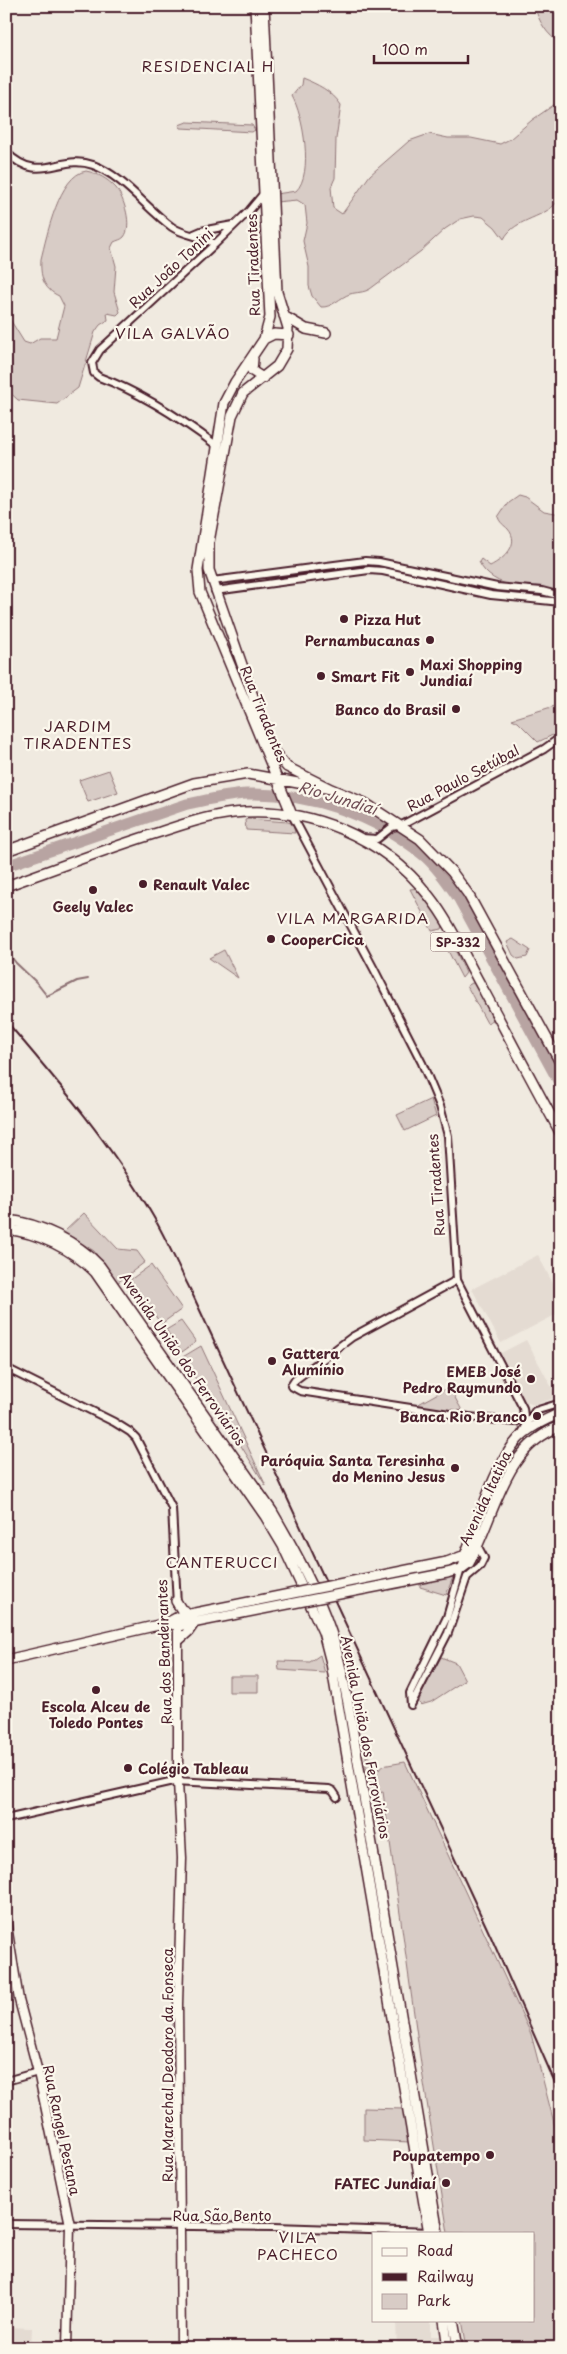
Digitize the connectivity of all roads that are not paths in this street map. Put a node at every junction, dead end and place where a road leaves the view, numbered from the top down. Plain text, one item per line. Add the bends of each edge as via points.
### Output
1 (255, 6) edge
2 (264, 6) edge
3 (6, 152) edge
4 (264, 193) junction
5 (249, 211) junction
6 (265, 214) junction
7 (235, 225) junction
8 (194, 234) junction
9 (215, 244) junction
10 (284, 316) junction
11 (326, 334) dead end
12 (289, 335) junction
13 (264, 339) junction
14 (255, 354) junction
15 (263, 378) junction
16 (216, 445) junction
17 (392, 564) junction
18 (198, 570) junction
19 (369, 570) junction
20 (451, 577) junction
21 (210, 582) junction
22 (518, 589) junction
23 (463, 590) junction
24 (216, 591) junction
25 (200, 592) junction
26 (561, 596) edge
27 (542, 600) junction
28 (561, 602) edge
29 (208, 613) junction
30 (229, 625) junction
31 (561, 737) edge
32 (276, 780) junction
33 (331, 789) junction
34 (292, 816) junction
35 (388, 817) junction
36 (402, 825) junction
37 (392, 827) junction
38 (362, 838) junction
39 (6, 851) edge
40 (6, 886) edge
41 (561, 1064) edge
42 (561, 1134) edge
43 (6, 1220) edge
44 (6, 1229) edge
45 (457, 1280) junction
46 (6, 1368) edge
47 (561, 1402) edge
48 (523, 1408) junction
49 (535, 1411) junction
50 (561, 1413) edge
51 (516, 1422) junction
52 (561, 1426) edge
53 (520, 1436) junction
54 (477, 1545) junction
55 (465, 1555) junction
56 (461, 1569) junction
57 (176, 1601) junction
58 (194, 1618) junction
59 (178, 1621) junction
60 (448, 1624) junction
61 (179, 1640) junction
62 (6, 1660) edge
63 (178, 1782) junction
64 (337, 1797) dead end
65 (6, 1819) edge
66 (6, 1920) edge
67 (38, 2072) junction
68 (6, 2081) edge
69 (6, 2224) edge
70 (70, 2225) junction
71 (179, 2227) junction
72 (434, 2232) edge
73 (444, 2322) edge
74 (453, 2322) edge
75 (68, 2348) edge
76 (181, 2348) edge
77 (448, 2348) edge
78 (458, 2348) edge

1 - 4 main road, Rua Tiradentes
2 - 10 main road, Rua Tiradentes via 277,292
3 - 8 street via 30,168 80,163 101,168 173,227
4 - 5 street, Rua João Tonini
4 - 6 main road, Rua Tiradentes
5 - 6 street
5 - 7 street, Rua João Tonini
6 - 13 main road, Rua Tiradentes via 270,317
7 - 8 street
7 - 9 street, Rua João Tonini
8 - 9 street
9 - 16 street, Rua João Tonini via 100,350 92,363 94,373 99,377 162,406
10 - 11 main road via 306,329
10 - 12 main road, Rua Tiradentes
12 - 13 main road via 274,334
12 - 15 main road, Rua Tiradentes via 281,360
13 - 14 main road, Rua Tiradentes
14 - 15 main road via 252,372
14 - 16 main road, Rua Tiradentes via 228,393
15 - 21 main road, Rua Tiradentes via 243,393 232,416 209,542
16 - 18 main road, Rua Tiradentes
17 - 19 street via 382,564
17 - 20 street
17 - 21 street via 365,562
18 - 21 main road
18 - 25 main road, Rua Tiradentes
19 - 23 street via 391,572
19 - 24 street
20 - 22 street
20 - 23 street
21 - 24 main road, Rua Tiradentes
21 - 25 main road
22 - 26 street
22 - 27 street
23 - 27 street
24 - 30 main road, Rua Tiradentes
25 - 29 main road, Rua Tiradentes
27 - 28 street
29 - 30 main road via 216,605
29 - 32 main road, Rua Tiradentes
30 - 33 main road, Rua Tiradentes via 271,748 287,767
31 - 36 street, Rua Paulo Setúbal
32 - 33 main road, SP-332
32 - 34 main road, Rua Tiradentes
32 - 39 main road, SP-332 via 248,774 194,784
33 - 35 main road, SP-332 via 354,797
34 - 38 main road, SP-332 via 334,825
34 - 40 main road, SP-332 via 259,812 208,817
34 - 45 street, Rua Tiradentes via 422,1063 440,1106 448,1136
35 - 36 main road, SP-332
35 - 37 main road
36 - 37 street, Rua Paulo Setúbal
36 - 41 main road, SP-332 via 436,854 468,894
37 - 38 street, Rua Paulo Setúbal via 377,839
38 - 42 main road, SP-332 via 392,859 430,897 452,930
43 - 72 main road, Avenida União dos Ferroviários via 47,1230 93,1258 100,1266 272,1511 325,1614 348,1703
44 - 72 main road, Avenida União dos Ferroviários via 30,1233 51,1242 87,1264 102,1281 265,1516 287,1554 323,1632
45 - 48 street, Rua Tiradentes
45 - 51 street via 352,1336 292,1383 294,1389 469,1418
46 - 57 street, Rua dos Bandeirantes via 114,1422 136,1438 172,1508
47 - 49 street
48 - 49 street
48 - 51 street via 522,1418
49 - 53 street
50 - 53 main road, Avenida Itatiba
51 - 53 street
52 - 54 main road, Avenida Itatiba via 537,1436 520,1454
53 - 55 main road, Avenida Itatiba via 506,1456
54 - 56 main road, Avenida Itatiba via 469,1562
54 - 60 street, Avenida Itatiba via 484,1558 465,1581
55 - 56 street, Avenida Itatiba
55 - 58 main road, Avenida Itatiba, bridge via 446,1562
56 - 58 main road, bridge
56 - 60 street, Avenida Itatiba
57 - 58 main road
57 - 59 street, Rua dos Bandeirantes
58 - 59 main road
58 - 61 main road via 188,1632
59 - 61 main road, Rua dos Bandeirantes
59 - 62 main road
60 - 60 street, Avenida Itatiba via 410,1693 411,1706
61 - 63 main road, Rua dos Bandeirantes
63 - 64 street via 329,1789
63 - 65 street
63 - 71 main road, Rua Marechal Deodoro da Fonseca via 182,1858 178,2004
66 - 67 main road, Rua Rangel Pestana via 19,2000
67 - 68 street
67 - 70 main road, Rua Rangel Pestana
69 - 70 street, Rua São Bento
70 - 71 street, Rua São Bento
70 - 75 main road, Rua Rangel Pestana
71 - 72 street, Rua São Bento
71 - 76 main road, Rua Marechal Deodoro da Fonseca
73 - 77 main road
74 - 78 main road

